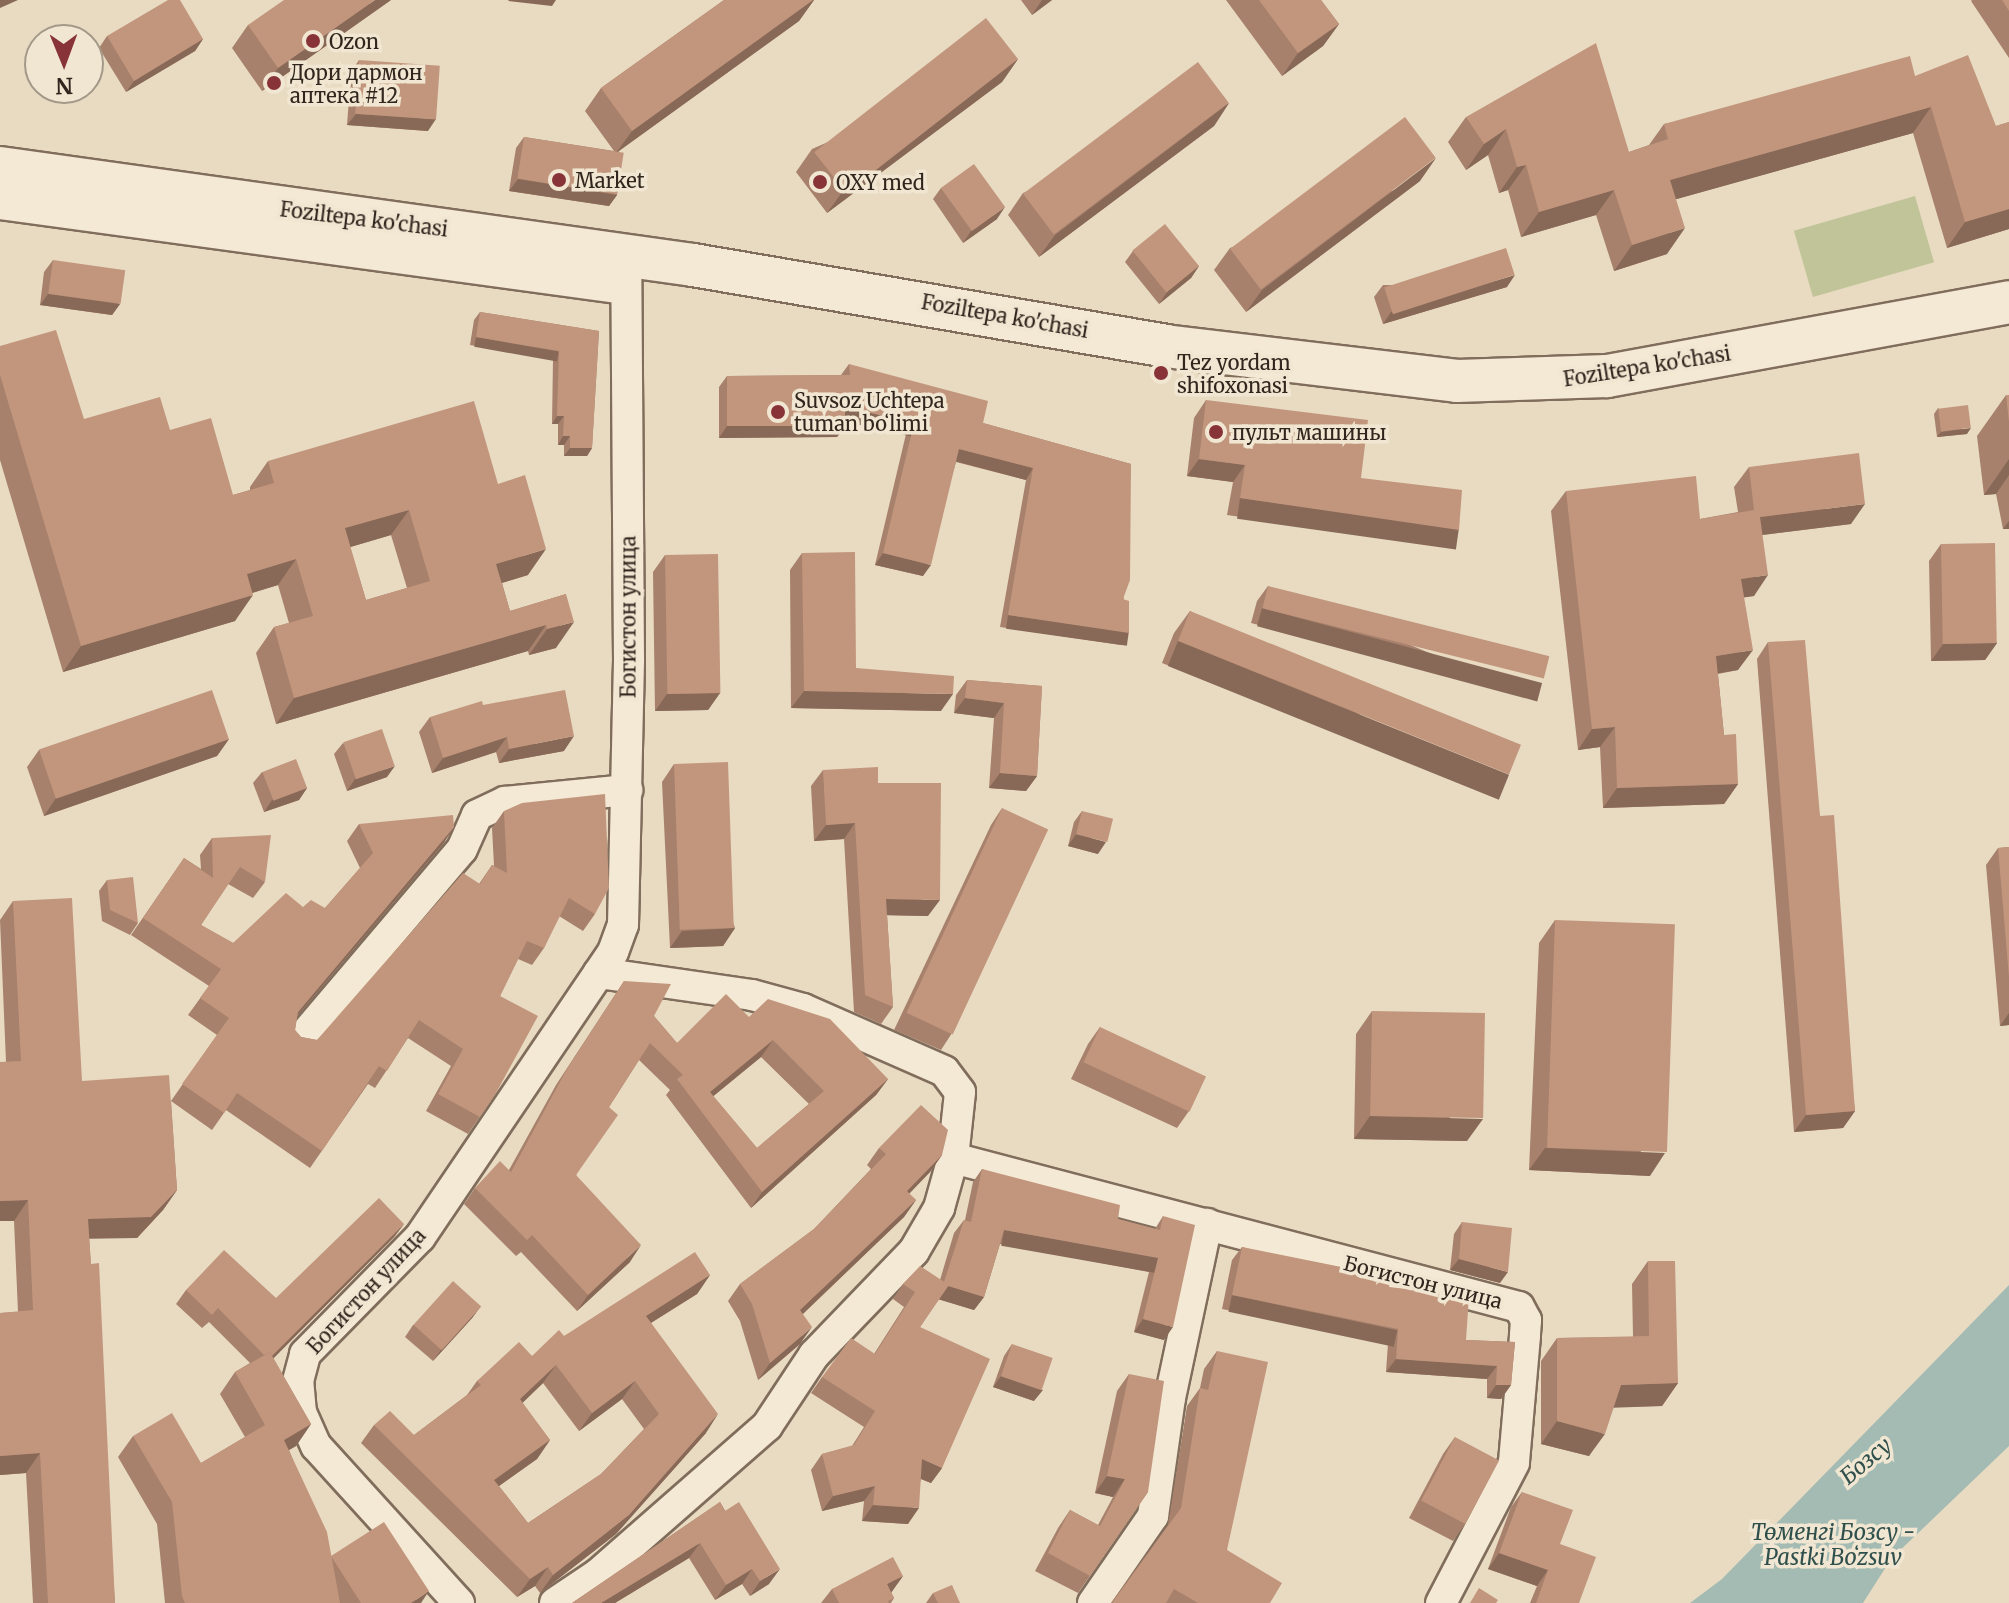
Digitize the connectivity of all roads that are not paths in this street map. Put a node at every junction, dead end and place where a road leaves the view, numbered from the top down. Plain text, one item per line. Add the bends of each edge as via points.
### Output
1 (0, 168) edge
2 (0, 198) edge
3 (625, 269) junction
4 (2009, 302) edge
5 (2009, 330) edge
6 (627, 790) junction
7 (599, 973) junction
8 (300, 1040) edge
9 (953, 1158) junction
10 (1207, 1224) junction
11 (459, 1603) edge
12 (555, 1603) edge
13 (1093, 1603) edge
14 (1441, 1603) edge

1 - 3 main road, Foziltepa ko'chasi
2 - 3 main road, Foziltepa ko'chasi
3 - 4 main road, Foziltepa ko'chasi via 969,308 1165,346 1471,382 1607,376
3 - 5 main road, Foziltepa ko'chasi via 1161,373 1456,407 1549,406 1676,392
3 - 6 street, Богистон улица
6 - 7 street, Богистон улица via 623,925
6 - 8 street via 505,802 477,815 462,849
7 - 9 street via 790,1005 944,1071 960,1092
7 - 11 street, Богистон улица via 420,1237 305,1354 298,1381 301,1413 316,1446
9 - 10 street, Богистон улица
9 - 12 street via 928,1233 814,1355 767,1426 598,1574
10 - 13 street via 1170,1398 1153,1516
10 - 14 street, Богистон улица via 1519,1307 1526,1320 1514,1463

